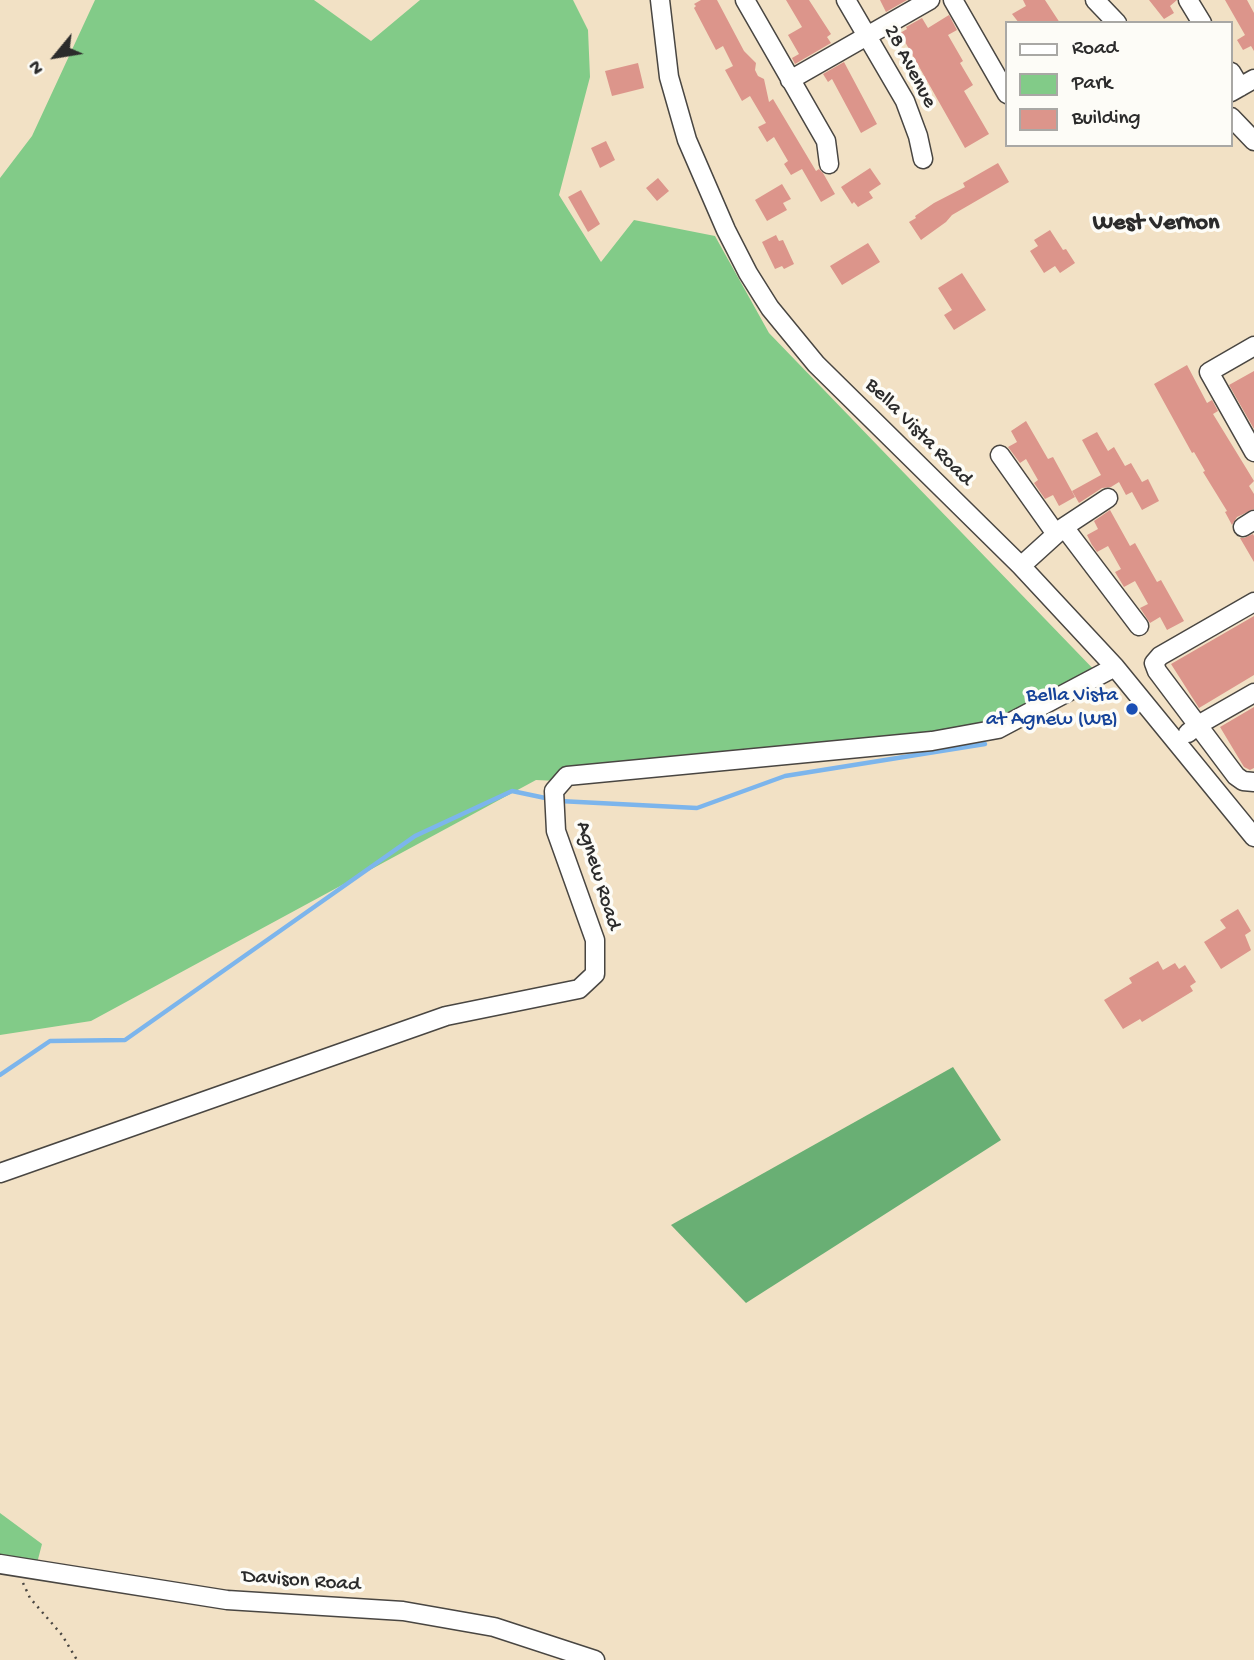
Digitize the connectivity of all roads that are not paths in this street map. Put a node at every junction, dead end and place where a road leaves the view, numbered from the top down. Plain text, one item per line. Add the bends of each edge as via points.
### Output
1 (660, 0) edge
2 (745, 0) edge
3 (846, 0) edge
4 (929, 0) edge
5 (953, 0) edge
6 (1095, 0) edge
7 (1188, 0) edge
8 (1115, 21) edge
9 (1201, 21) edge
10 (867, 36) junction
11 (790, 80) junction
12 (1006, 92) edge
13 (1233, 119) edge
14 (1254, 141) edge
15 (923, 159) dead end
16 (829, 163) dead end
17 (1254, 346) edge
18 (1254, 452) edge
19 (1000, 455) dead end
20 (1108, 498) dead end
21 (1060, 530) junction
22 (1021, 566) junction
23 (1254, 602) edge
24 (1139, 626) dead end
25 (1115, 667) junction
26 (1254, 693) edge
27 (1198, 725) junction
28 (1178, 742) junction
29 (1254, 782) edge
30 (1254, 837) edge
31 (0, 1173) edge
32 (8, 1565) edge
33 (595, 1660) edge

1 - 22 street, Bella Vista Road via 668,78 687,141 726,230 770,308 816,364
2 - 11 street
3 - 10 street, 28 Avenue
4 - 10 street
5 - 12 street
6 - 8 street
7 - 9 street
10 - 11 street
10 - 15 street, 28 Avenue via 905,102
11 - 16 street via 827,141
13 - 14 street
17 - 18 street via 1209,372
19 - 21 street
20 - 21 street
21 - 22 street
21 - 24 street
22 - 25 street, Bella Vista Road
23 - 27 street via 1154,663
25 - 28 street, Bella Vista Road
25 - 31 street, Agnew Road via 999,729 932,741 567,775 554,791 556,831 595,940 595,974 579,989 446,1016
26 - 27 street
27 - 28 street
27 - 29 street via 1236,776
28 - 30 street, Bella Vista Road
32 - 33 street, Davison Road via 227,1600 403,1611 494,1627

